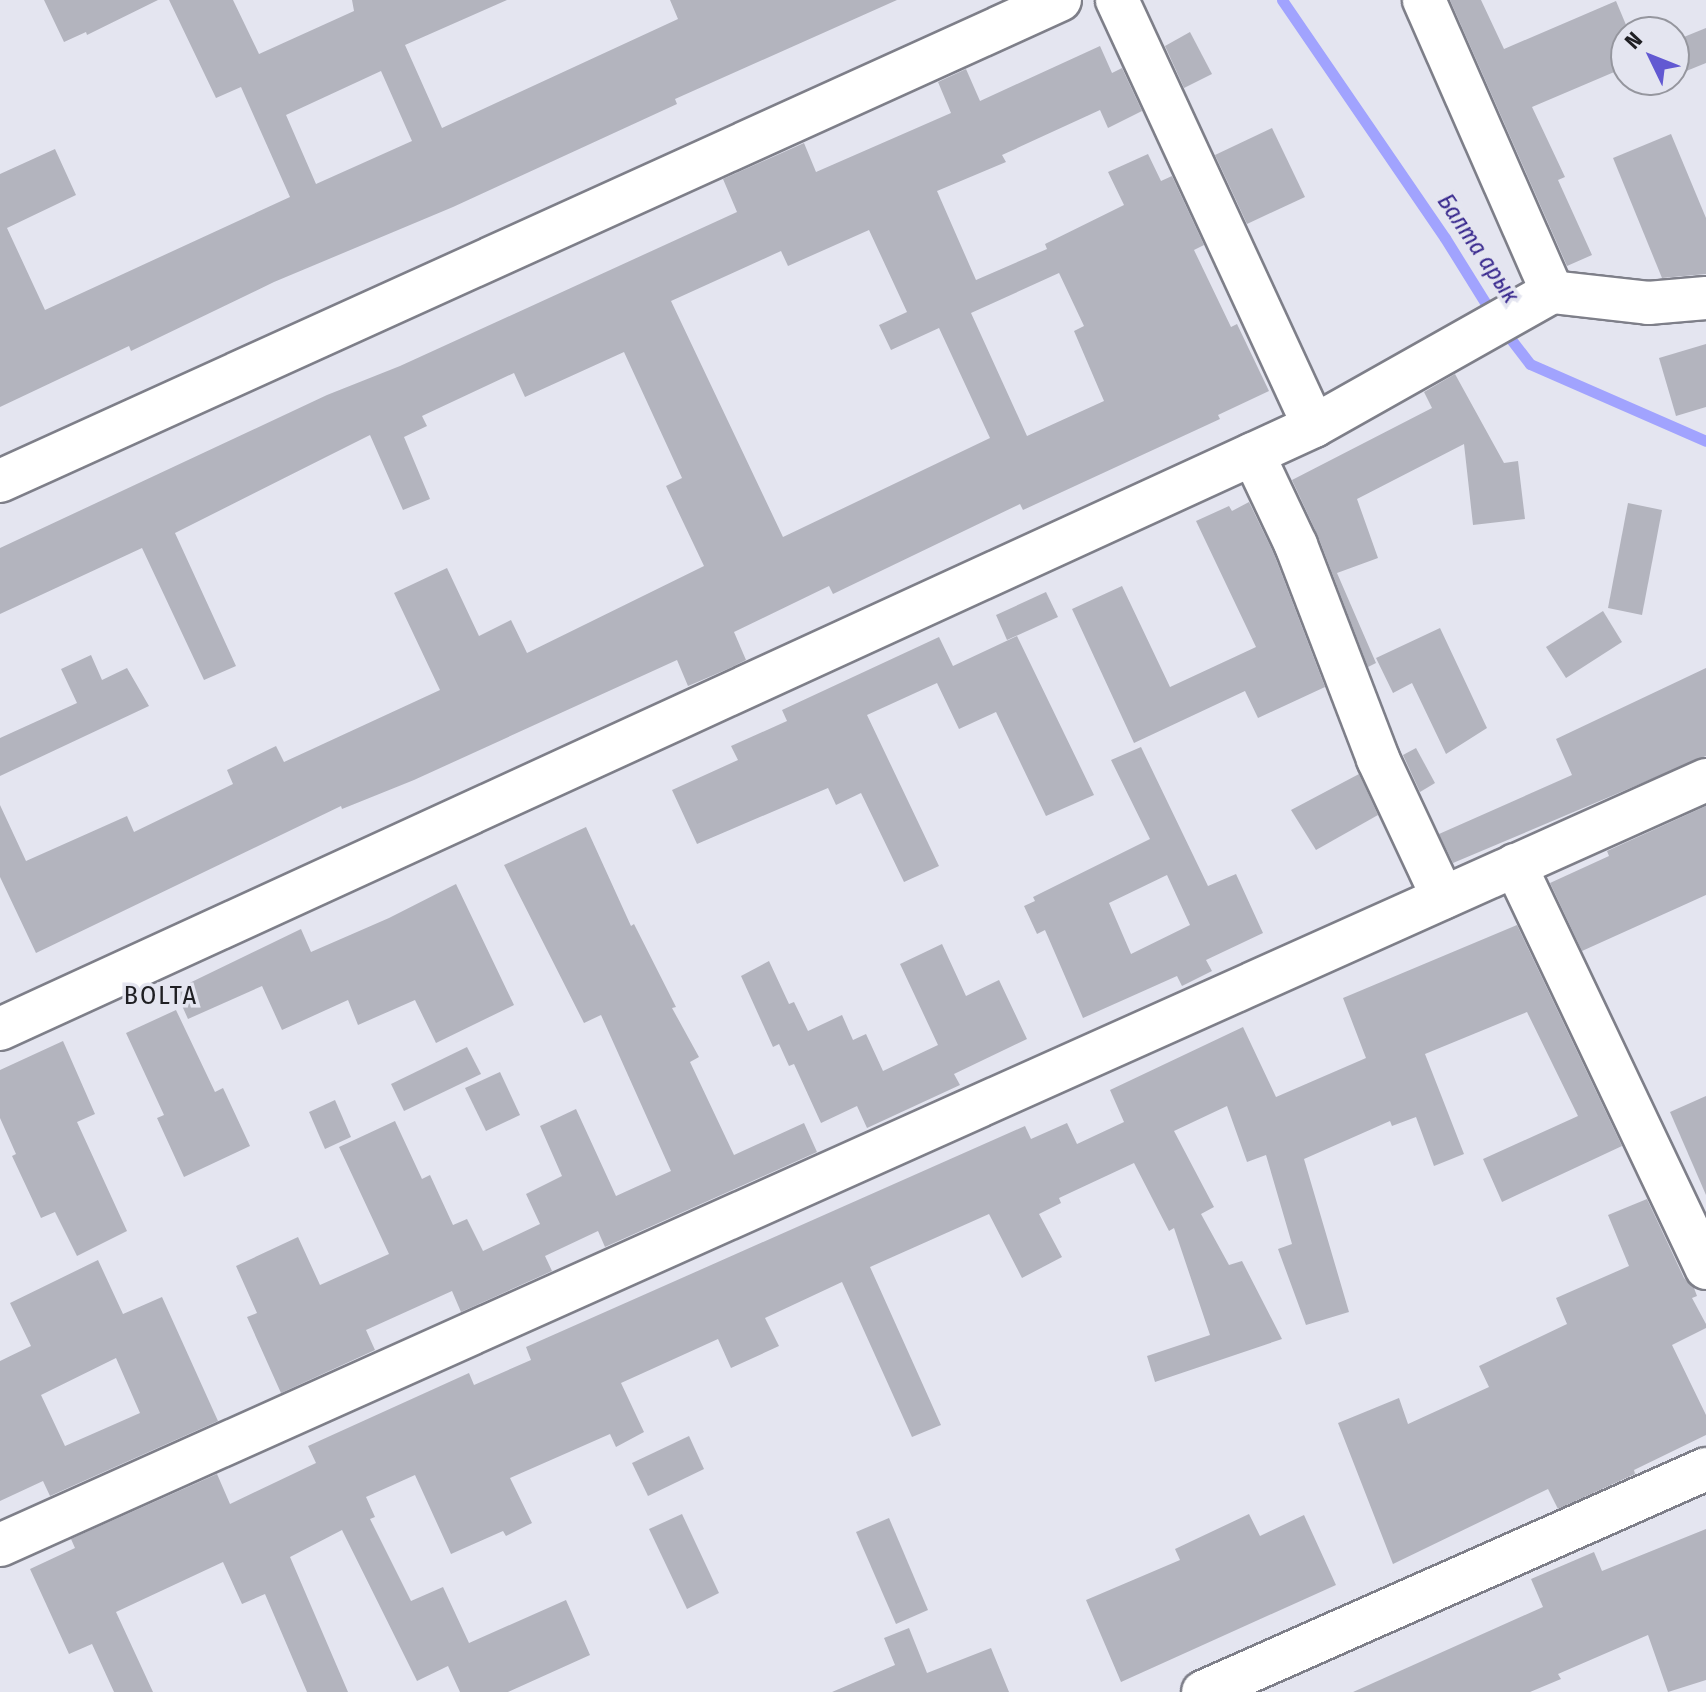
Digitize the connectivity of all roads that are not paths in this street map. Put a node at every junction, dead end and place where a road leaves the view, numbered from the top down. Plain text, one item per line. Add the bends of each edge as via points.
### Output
1 (1060, 0) edge
2 (1117, 0) edge
3 (1424, 0) edge
4 (1552, 292) junction
5 (1706, 298) edge
6 (1314, 426) junction
7 (1253, 454) junction
8 (0, 481) edge
9 (1706, 780) edge
10 (1515, 865) junction
11 (1443, 898) junction
12 (0, 1029) edge
13 (1706, 1268) edge
14 (1706, 1469) edge
15 (0, 1545) edge
16 (1203, 1692) edge

1 - 8 street
2 - 6 street
3 - 4 street
4 - 5 street via 1648,303
4 - 6 street
6 - 7 street
7 - 11 street via 1296,545 1378,759
7 - 12 street
9 - 10 street
10 - 11 street
10 - 13 street
11 - 15 street
14 - 16 street

